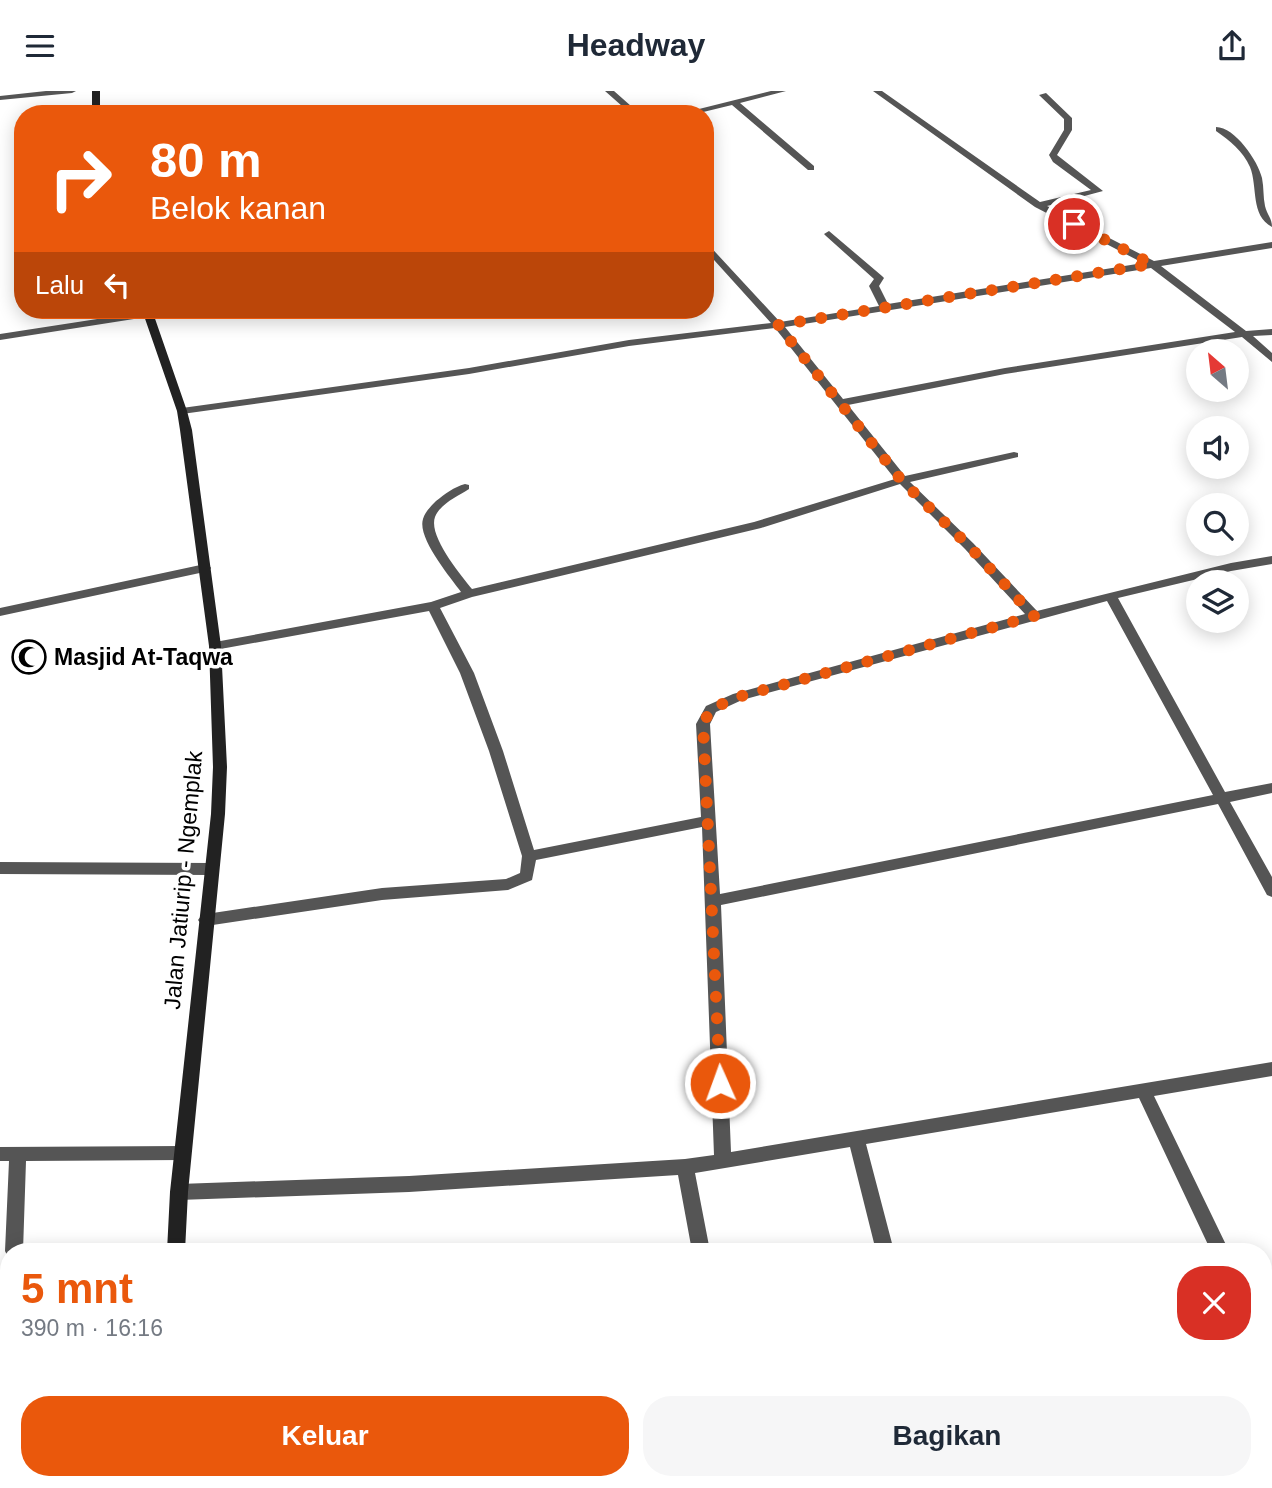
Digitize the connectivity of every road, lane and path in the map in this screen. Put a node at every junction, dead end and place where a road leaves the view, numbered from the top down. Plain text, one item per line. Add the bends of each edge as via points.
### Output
1 (72, 91) edge
2 (610, 91) edge
3 (782, 91) edge
4 (877, 91) edge
5 (1043, 95) dead end
6 (0, 98) edge
7 (733, 102) junction
8 (626, 105) edge
9 (714, 107) edge
10 (1219, 129) dead end
11 (811, 168) dead end
12 (1038, 205) junction
13 (1272, 224) edge
14 (829, 234) dead end
15 (1272, 245) edge
16 (714, 254) edge
17 (1152, 264) junction
18 (885, 308) junction
19 (107, 319) edge
20 (150, 319) edge
21 (778, 325) junction
22 (1272, 332) edge
23 (1244, 334) junction
24 (0, 337) edge
25 (1272, 359) edge
26 (841, 403) junction
27 (183, 411) junction
28 (1014, 456) dead end
29 (902, 481) junction
30 (465, 487) dead end
31 (1272, 559) edge
32 (205, 568) junction
33 (469, 594) junction
34 (1111, 596) junction
35 (433, 606) junction
36 (0, 612) edge
37 (1034, 616) junction
38 (215, 646) junction
39 (1272, 788) edge
40 (1222, 796) junction
41 (707, 821) junction
42 (529, 856) junction
43 (0, 868) edge
44 (211, 869) junction
45 (1272, 891) edge
46 (713, 901) junction
47 (206, 920) junction
48 (1272, 1069) edge
49 (1143, 1089) junction
50 (856, 1138) junction
51 (183, 1153) junction
52 (9, 1154) edge
53 (723, 1161) junction
54 (685, 1167) junction
55 (179, 1192) junction
56 (14, 1243) edge
57 (176, 1243) edge
58 (699, 1243) edge
59 (883, 1243) edge
60 (1216, 1243) edge

1 - 6 street
2 - 8 street
3 - 7 street
4 - 12 street
5 - 12 street via 1068,118 1056,160 1098,191
7 - 9 street
7 - 11 street
10 - 13 street via 1251,159 1258,177 1259,209
12 - 17 street
14 - 18 street via 879,278 874,286
15 - 17 street
16 - 21 street
17 - 18 street
17 - 23 street
18 - 21 street
19 - 24 street
20 - 27 street, Jalan Jatiurip - Ngemplak
21 - 26 street
21 - 27 street
22 - 23 street
23 - 25 street
23 - 26 street via 1005,371
26 - 29 street
27 - 32 street, Jalan Jatiurip - Ngemplak
28 - 29 street
29 - 33 street via 757,525
29 - 37 street
30 - 33 street via 454,492 428,521 444,561
31 - 34 street
32 - 36 street
32 - 38 street, Jalan Jatiurip - Ngemplak
33 - 35 street
34 - 37 street
34 - 40 street
35 - 38 street
35 - 42 street via 467,673
37 - 41 street via 738,697 711,709 703,724
38 - 44 street, Jalan Jatiurip - Ngemplak via 220,767
39 - 40 street
40 - 45 street
40 - 46 street
41 - 42 street
41 - 46 street
42 - 47 street via 527,876 508,884 382,894
43 - 44 street
44 - 47 street, Jalan Jatiurip - Ngemplak
46 - 53 street
47 - 51 street, Jalan Jatiurip - Ngemplak
48 - 49 street
49 - 50 street
49 - 60 street
50 - 53 street
50 - 59 street
51 - 52 street
51 - 55 street, Jalan Jatiurip - Ngemplak
52 - 56 street
53 - 54 street
54 - 55 street
54 - 58 street
55 - 57 street, Jalan Jatiurip - Ngemplak

